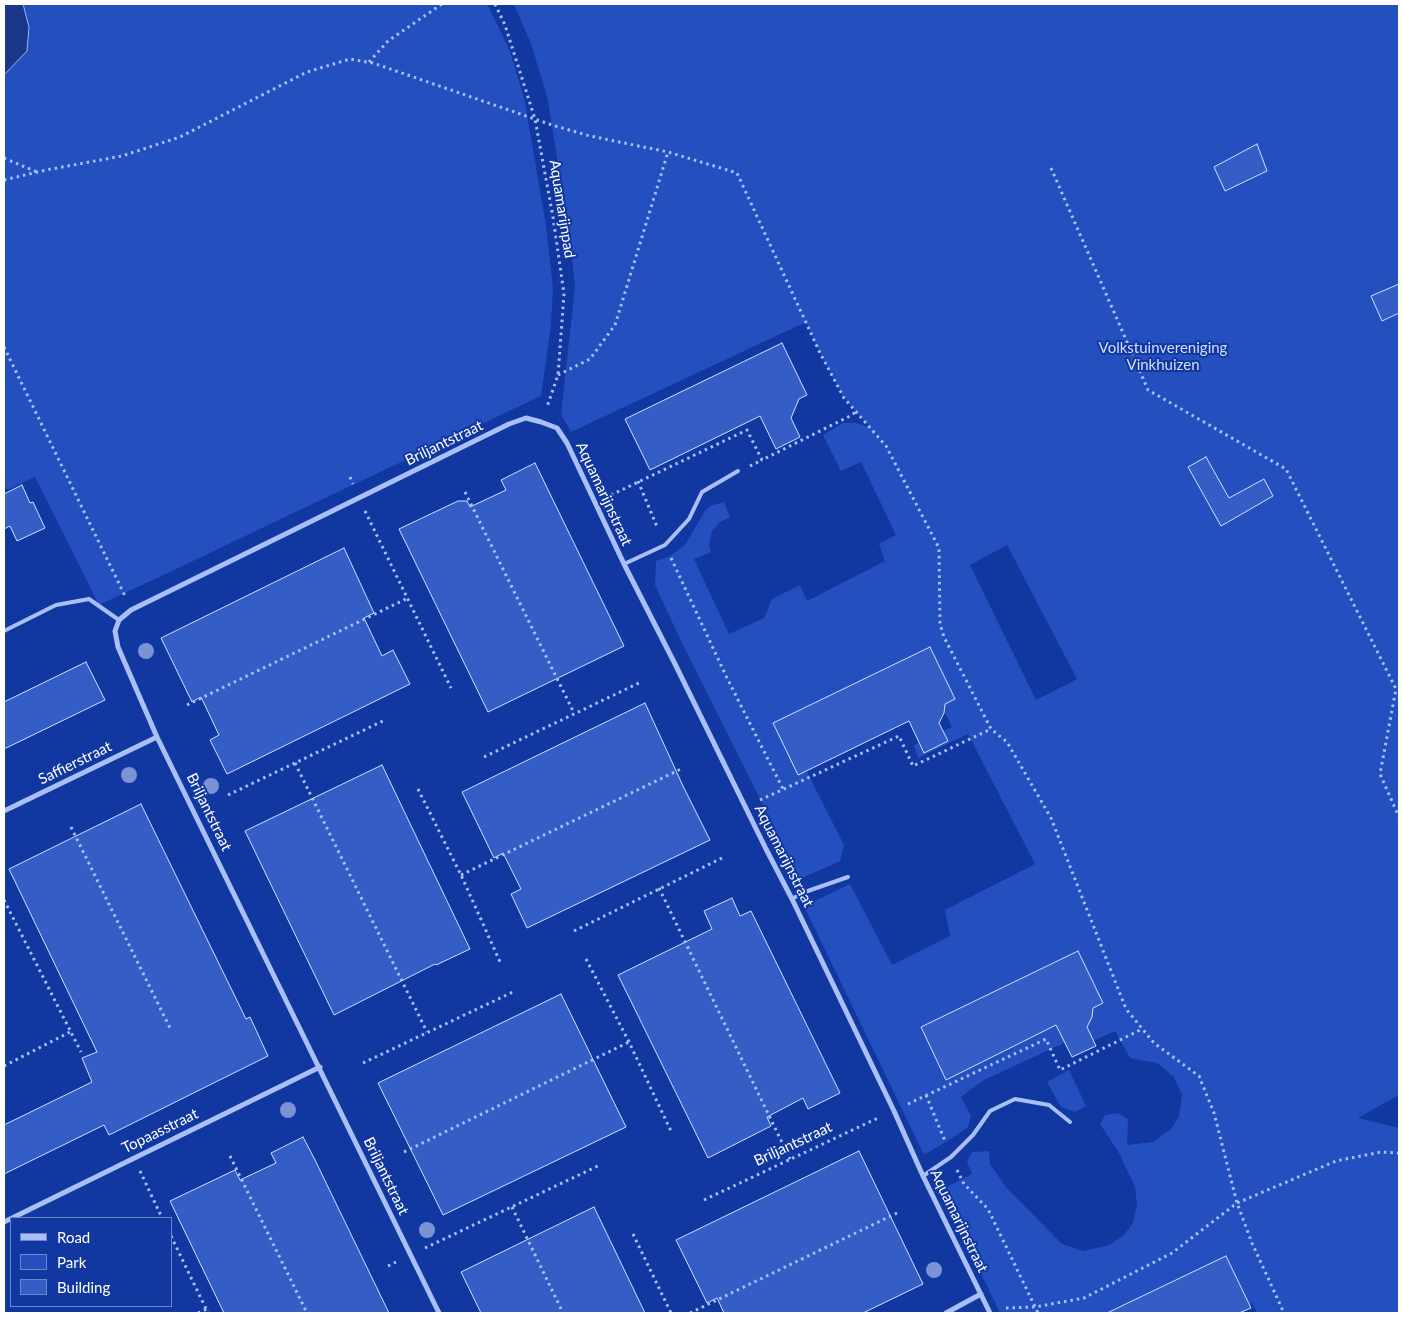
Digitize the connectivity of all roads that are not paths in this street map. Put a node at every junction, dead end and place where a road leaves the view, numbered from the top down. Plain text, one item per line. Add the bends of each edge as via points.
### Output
1 (542, 422) joint
2 (738, 471) dead end
3 (624, 564) junction
4 (119, 620) junction
5 (4, 631) edge
6 (157, 738) junction
7 (4, 811) edge
8 (848, 877) dead end
9 (792, 898) junction
10 (320, 1067) junction
11 (1070, 1122) dead end
12 (923, 1176) junction
13 (14, 1217) edge
14 (981, 1294) junction
15 (989, 1311) edge
16 (439, 1313) edge
17 (946, 1313) edge

1 - 3 street, Aquamarijnstraat via 557,428 567,443
1 - 4 street, Briljantstraat via 526,418 510,424 131,610
2 - 3 lane via 702,492 689,519 665,545
3 - 9 street, Aquamarijnstraat
4 - 5 lane via 89,599 56,605
4 - 6 street, Briljantstraat via 115,631 118,647
6 - 7 street, Saffierstraat
6 - 10 street, Briljantstraat
8 - 9 lane
9 - 12 street, Aquamarijnstraat
10 - 13 street, Topaasstraat
10 - 16 street, Briljantstraat
11 - 12 lane via 1049,1105 1015,1099 990,1111 952,1157
12 - 14 street, Aquamarijnstraat
14 - 15 street, Aquamarijnstraat
14 - 17 street

